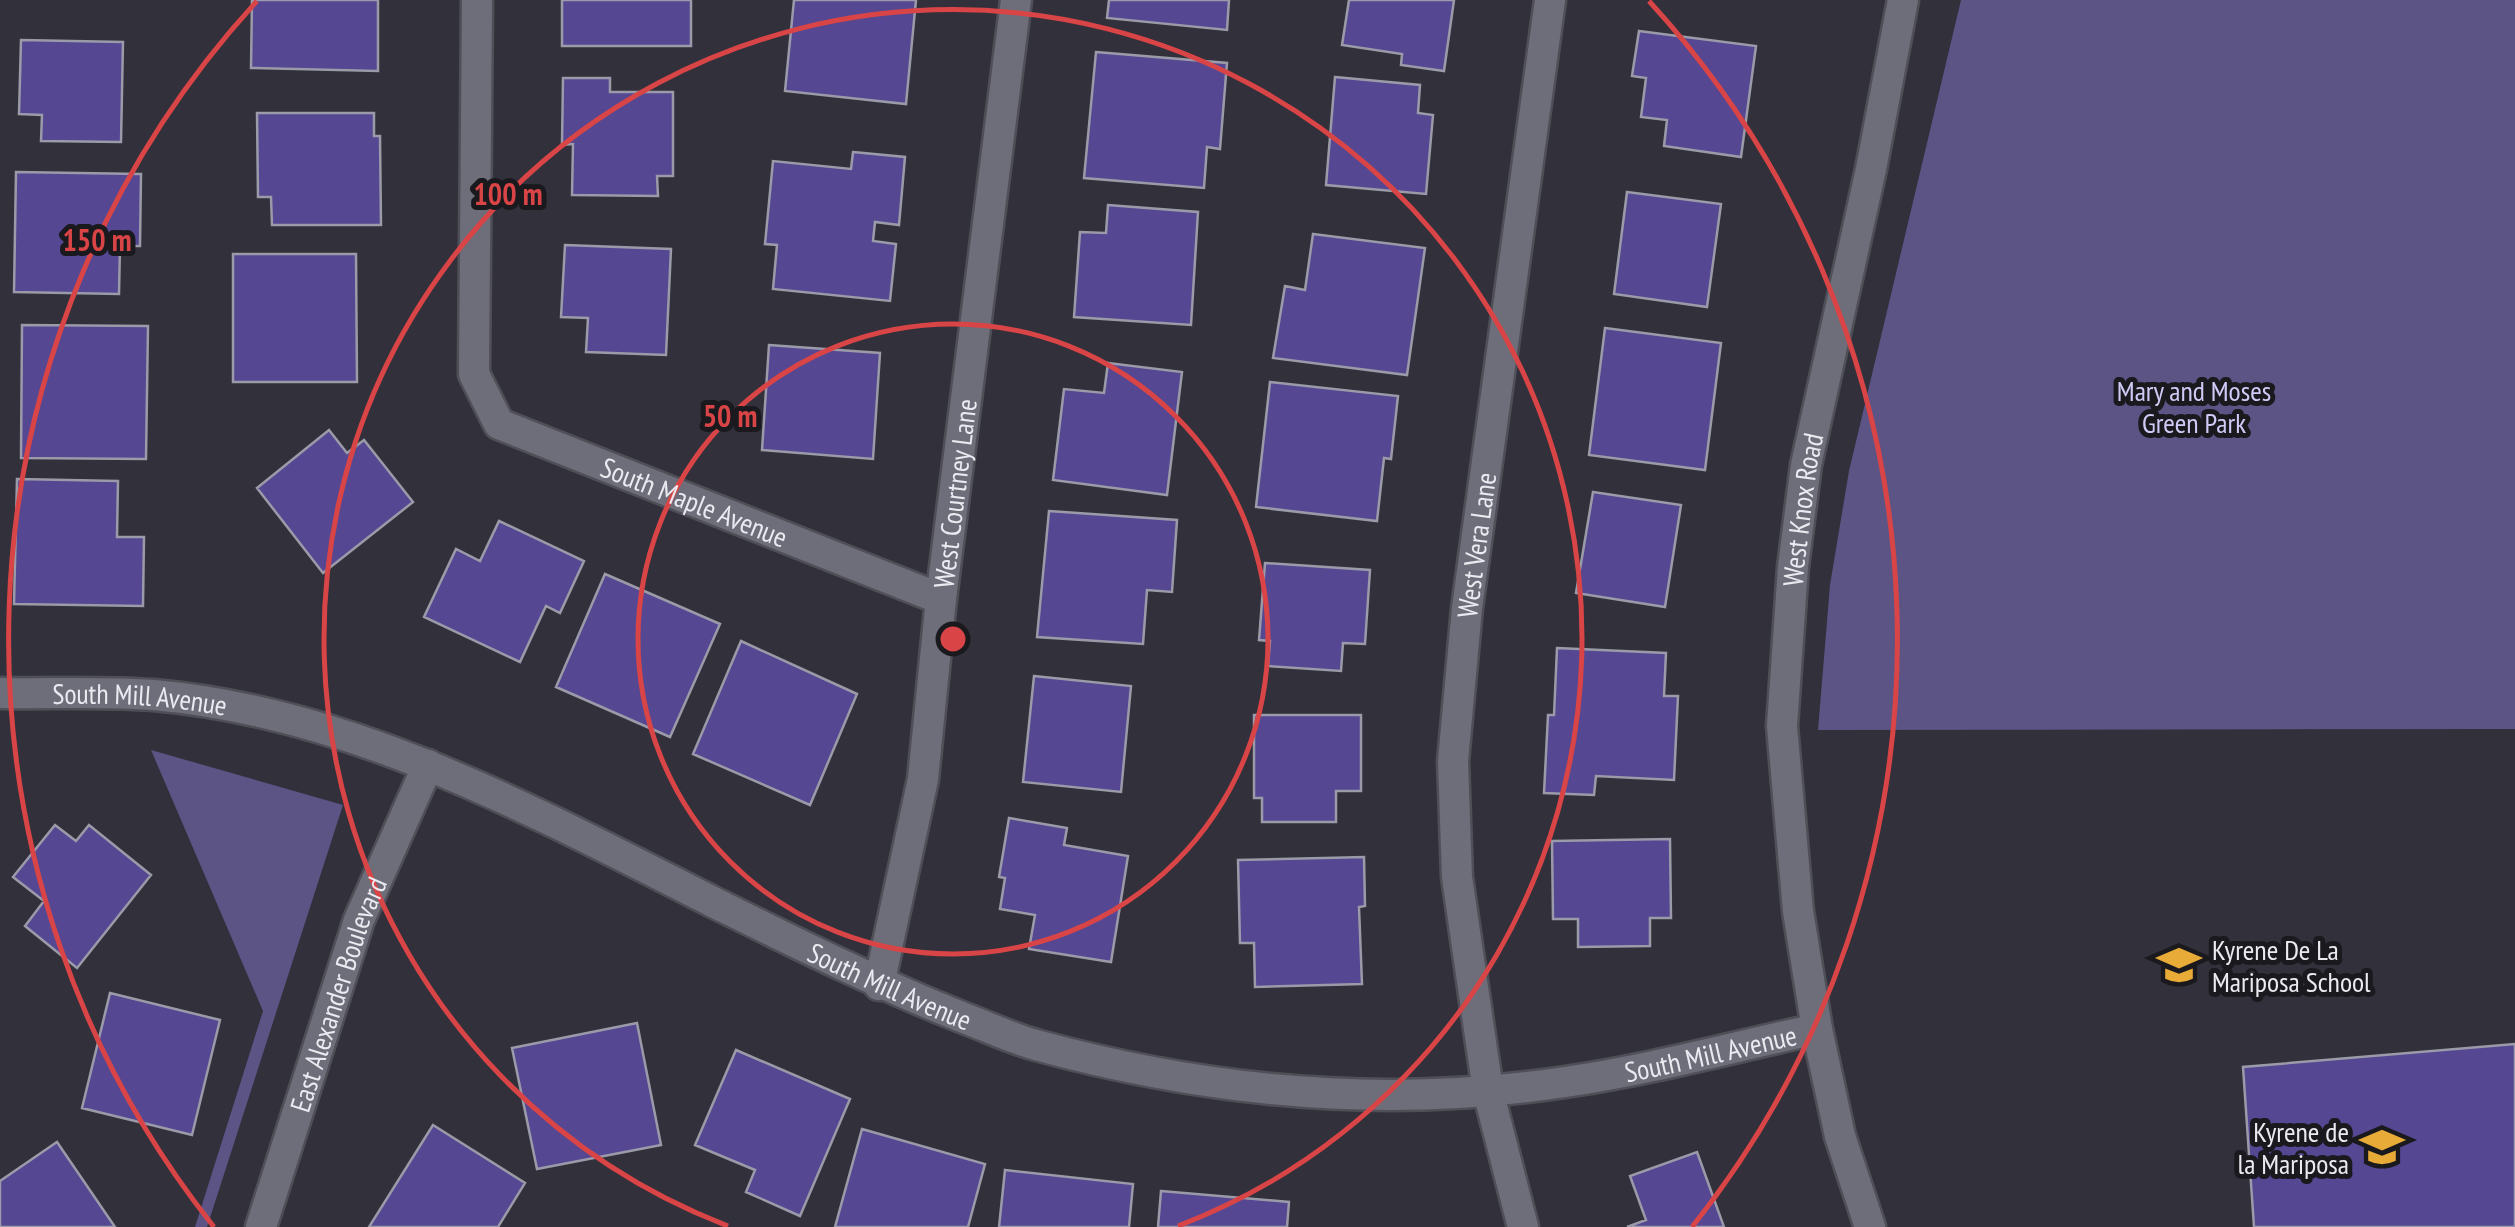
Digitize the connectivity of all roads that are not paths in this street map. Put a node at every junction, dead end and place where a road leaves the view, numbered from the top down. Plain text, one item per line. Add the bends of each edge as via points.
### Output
1 (477, 0) edge
2 (1016, 0) edge
3 (1550, 0) edge
4 (1902, 0) edge
5 (941, 598) junction
6 (0, 693) edge
7 (428, 766) junction
8 (879, 985) junction
9 (1816, 1029) junction
10 (1488, 1091) junction
11 (261, 1227) edge
12 (1523, 1227) edge
13 (1870, 1227) edge

1 - 5 street, South Maple Avenue via 474,374 498,424
2 - 5 street, West Courtney Lane
3 - 10 street, West Vera Lane via 1467,608 1453,760 1457,877
4 - 9 street, West Knox Road via 1806,466 1793,566 1782,726
5 - 8 street, West Courtney Lane via 923,780
6 - 7 street, South Mill Avenue via 153,695 255,712
7 - 8 street, South Mill Avenue via 547,818
7 - 11 street, East Alexander Boulevard via 360,920
8 - 10 street, South Mill Avenue via 1031,1044 1188,1080 1331,1096
9 - 10 street, South Mill Avenue via 1568,1082
9 - 13 street, West Knox Road
10 - 12 street, West Vera Lane

